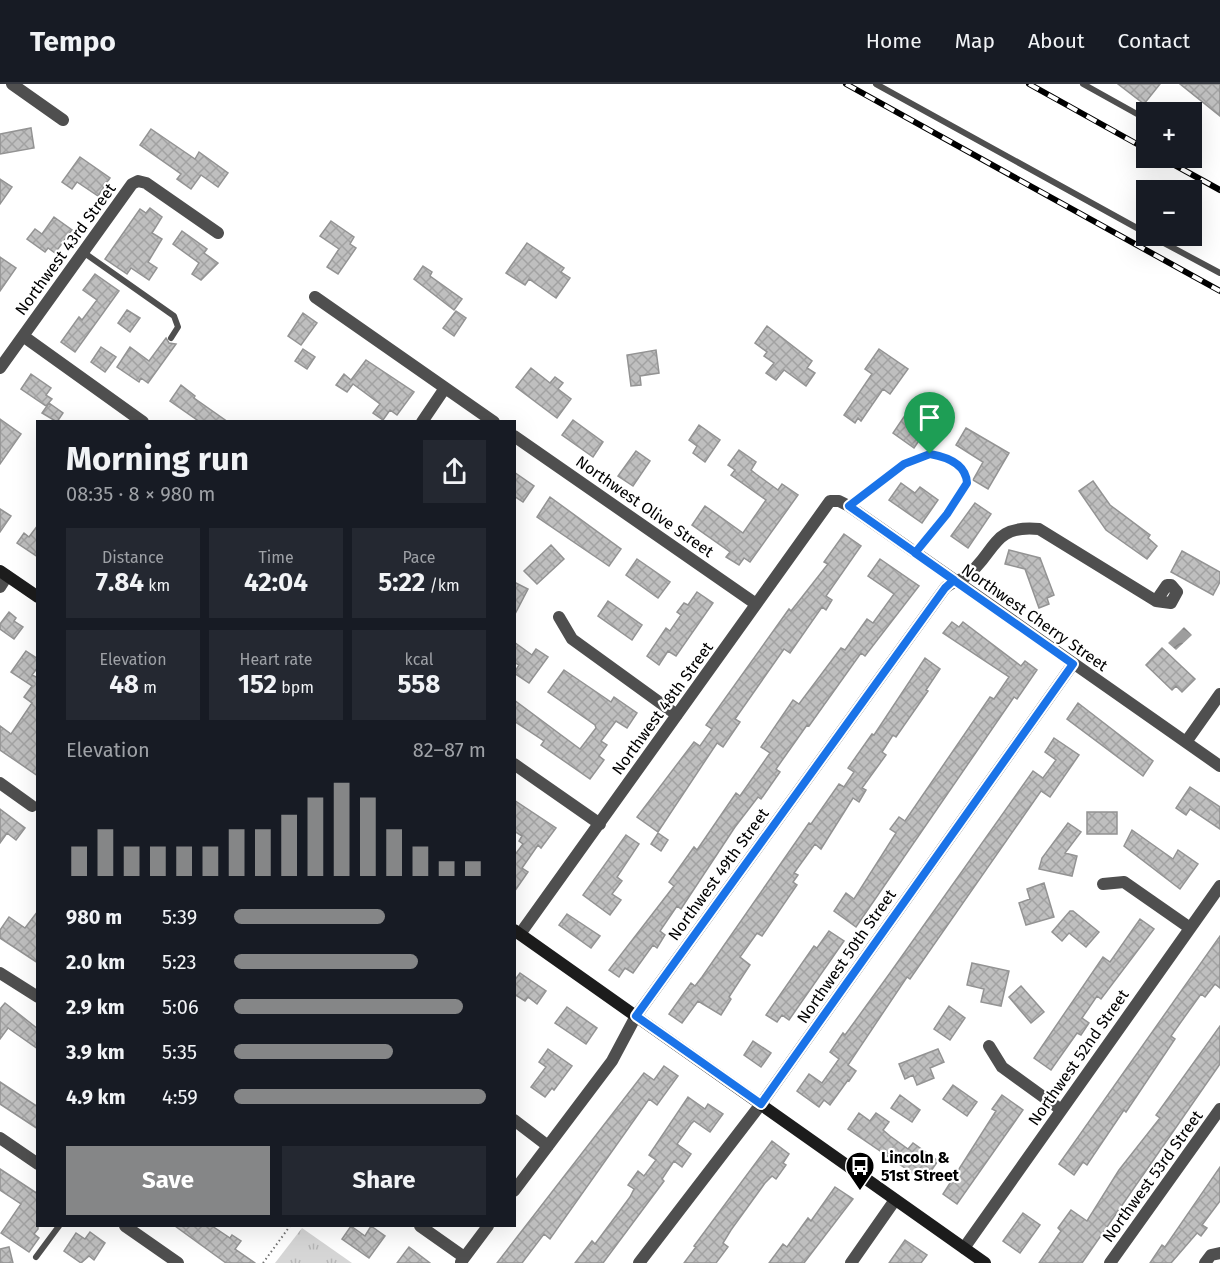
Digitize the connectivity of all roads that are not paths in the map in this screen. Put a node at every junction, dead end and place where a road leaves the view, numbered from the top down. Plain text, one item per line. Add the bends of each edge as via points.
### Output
1 (12, 84) edge
2 (876, 84) edge
3 (1083, 84) edge
4 (1136, 113) edge
5 (63, 120) dead end
6 (1136, 227) edge
7 (218, 233) dead end
8 (1170, 246) edge
9 (83, 252) junction
10 (1220, 273) edge
11 (315, 297) dead end
12 (23, 336) junction
13 (171, 338) dead end
14 (0, 368) edge
15 (445, 388) junction
16 (140, 420) edge
17 (423, 420) edge
18 (491, 420) edge
19 (516, 437) edge
20 (830, 501) joint
21 (849, 506) junction
22 (915, 553) junction
23 (2, 578) edge
24 (954, 580) junction
25 (36, 596) edge
26 (1156, 601) dead end
27 (756, 604) junction
28 (559, 617) dead end
29 (1073, 664) junction
30 (1220, 694) edge
31 (677, 715) junction
32 (1186, 742) junction
33 (516, 765) edge
34 (1220, 766) edge
35 (0, 783) edge
36 (32, 806) dead end
37 (600, 824) junction
38 (1103, 884) dead end
39 (1220, 885) edge
40 (1190, 928) junction
41 (517, 932) edge
42 (0, 973) edge
43 (36, 997) edge
44 (636, 1016) junction
45 (989, 1046) dead end
46 (761, 1104) junction
47 (1060, 1109) junction
48 (1220, 1109) edge
49 (516, 1122) edge
50 (0, 1138) edge
51 (548, 1146) junction
52 (36, 1163) edge
53 (516, 1188) edge
54 (895, 1200) junction
55 (58, 1227) edge
56 (126, 1227) edge
57 (421, 1227) edge
58 (487, 1227) edge
59 (964, 1248) junction
60 (1220, 1252) edge
61 (36, 1257) dead end
62 (462, 1260) edge
63 (178, 1263) edge
64 (639, 1263) edge
65 (852, 1263) edge
66 (985, 1263) edge
67 (1110, 1263) edge
68 (1205, 1263) edge

1 - 5 street
2 - 6 lane
3 - 4 lane
7 - 9 street, Northwest 43rd Street via 138,180
8 - 10 lane
9 - 12 street, Northwest 43rd Street
9 - 13 lane via 174,316 178,327
11 - 15 street
12 - 14 street, Northwest 43rd Street
12 - 16 street
15 - 17 street
15 - 18 street
19 - 27 street, Northwest Olive Street
20 - 21 street, Northwest Cherry Street
20 - 27 street, Northwest 48th Street
21 - 22 street, Northwest Cherry Street
21 - 22 lane via 914,458 930,454 959,465 967,478 964,489
22 - 24 street, Northwest Cherry Street
23 - 25 street
24 - 26 street, Northwest 49th Street via 964,578 1000,537 1019,527 1039,529
24 - 29 street, Northwest Cherry Street
24 - 44 street, Northwest 49th Street
27 - 31 street, Northwest 48th Street
28 - 31 street via 572,639
29 - 32 street, Northwest Cherry Street
29 - 46 street, Northwest 50th Street
30 - 32 street
31 - 37 street, Northwest 48th Street
32 - 34 street, Northwest Cherry Street
33 - 37 street
35 - 36 street
37 - 41 street, Northwest 48th Street
38 - 40 street via 1124,882
39 - 40 street, Northwest 52nd Street
40 - 47 street, Northwest 52nd Street
41 - 44 street
42 - 43 street
44 - 46 street
44 - 51 street, Northwest 49th Street via 612,1061
45 - 47 street via 1002,1067
46 - 54 street
46 - 64 street, Northwest 50th Street
47 - 59 street, Northwest 52nd Street
48 - 67 street, Northwest 53rd Street
49 - 51 street
50 - 52 street
51 - 53 street, Northwest 49th Street
54 - 59 street
54 - 65 street
55 - 61 lane
56 - 63 street
57 - 62 street
58 - 62 street
59 - 66 street
60 - 68 street

